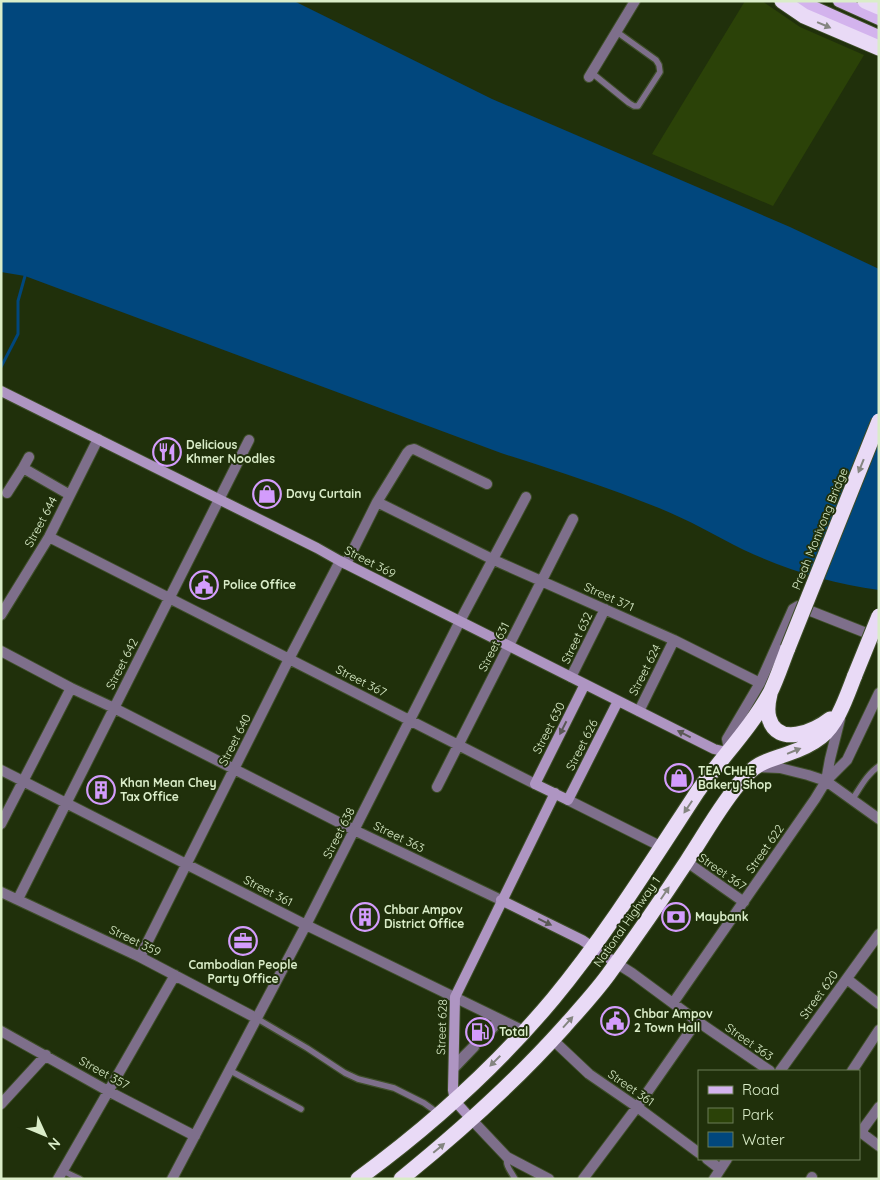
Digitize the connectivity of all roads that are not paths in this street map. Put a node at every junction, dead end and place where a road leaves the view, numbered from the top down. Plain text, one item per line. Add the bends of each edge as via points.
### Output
1 (635, 1) edge
2 (782, 1) edge
3 (800, 1) edge
4 (839, 1) edge
5 (865, 1) edge
6 (879, 7) edge
7 (879, 19) edge
8 (617, 32) junction
9 (879, 36) edge
10 (879, 48) edge
11 (590, 75) joint
12 (1, 391) edge
13 (879, 421) edge
14 (98, 439) junction
15 (249, 440) dead end
16 (29, 457) dead end
17 (23, 468) junction
18 (487, 484) dead end
19 (7, 493) dead end
20 (70, 495) junction
21 (526, 497) dead end
22 (219, 500) junction
23 (377, 502) junction
24 (573, 519) dead end
25 (49, 537) junction
26 (494, 560) junction
27 (343, 562) junction
28 (542, 581) junction
29 (169, 598) junction
30 (605, 609) junction
31 (1, 614) edge
32 (879, 616) edge
33 (460, 621) junction
34 (879, 638) edge
35 (674, 640) junction
36 (509, 646) junction
37 (788, 648) joint
38 (1, 651) edge
39 (289, 659) junction
40 (571, 677) junction
41 (585, 684) junction
42 (71, 688) junction
43 (765, 688) junction
44 (879, 693) edge
45 (618, 701) junction
46 (845, 702) junction
47 (114, 708) junction
48 (639, 711) junction
49 (410, 720) junction
50 (458, 745) junction
51 (729, 750) junction
52 (879, 766) edge
53 (755, 767) junction
54 (1, 770) edge
55 (234, 770) junction
56 (22, 780) junction
57 (826, 781) junction
58 (535, 784) junction
59 (438, 787) dead end
60 (555, 793) junction
61 (568, 800) junction
62 (852, 800) junction
63 (66, 802) junction
64 (879, 819) edge
65 (1, 824) edge
66 (354, 830) junction
67 (662, 846) junction
68 (686, 862) junction
69 (187, 863) junction
70 (1, 892) edge
71 (18, 899) junction
72 (501, 900) junction
73 (744, 902) junction
74 (306, 925) junction
75 (879, 934) edge
76 (593, 947) junction
77 (140, 957) junction
78 (616, 963) junction
79 (175, 976) junction
80 (847, 979) junction
81 (455, 997) junction
82 (673, 1003) junction
83 (879, 1004) edge
84 (256, 1018) junction
85 (501, 1019) junction
86 (698, 1021) junction
87 (491, 1029) dead end
88 (1, 1030) edge
89 (879, 1030) edge
90 (524, 1031) junction
91 (553, 1040) junction
92 (474, 1046) dead end
93 (46, 1055) junction
94 (454, 1067) junction
95 (229, 1070) junction
96 (769, 1070) edge
97 (781, 1070) edge
98 (853, 1070) edge
99 (108, 1091) junction
100 (454, 1100) junction
101 (1, 1104) edge
102 (636, 1107) junction
103 (879, 1107) edge
104 (301, 1109) dead end
105 (440, 1114) junction
106 (472, 1120) junction
107 (195, 1136) junction
108 (879, 1146) edge
109 (698, 1152) edge
110 (507, 1157) junction
111 (707, 1160) edge
112 (726, 1160) edge
113 (720, 1169) junction
114 (61, 1175) edge
115 (80, 1179) edge
116 (172, 1179) edge
117 (358, 1179) edge
118 (402, 1179) edge
119 (515, 1179) edge
120 (549, 1179) edge
121 (583, 1179) edge
122 (714, 1179) edge

1 - 8 street
2 -> 10 highway via 804,16
3 - 9 main road
4 - 7 main road
5 - 6 highway
8 - 11 street
8 - 11 lane via 656,60 660,72 638,106
12 - 14 street, Street 369
13 -> 37 highway, Preah Monivong Bridge, bridge
14 - 20 street, Street 644
14 - 22 street, Street 369
15 - 22 street, Street 642
16 - 17 street
17 - 19 street
17 - 20 street
18 - 23 street, Street 640 via 414,449 406,454
20 - 25 street, Street 644
21 - 26 street, Street 638
22 - 27 street, Street 369
22 - 29 street, Street 642
23 - 26 street, Street 371
23 - 27 street, Street 640
24 - 28 street, Street 631
25 - 29 street, Street 367
25 - 31 street, Street 644
26 - 28 street, Street 371
26 - 33 street, Street 638
27 - 33 street, Street 369
27 - 39 street, Street 640
28 - 30 street, Street 371
28 - 36 street, Street 631
29 - 39 street, Street 367
29 - 47 street, Street 642
30 - 35 street, Street 371
30 - 40 street, Street 632
32 - 46 highway, National Highway 1, bridge
33 - 36 street, Street 369
33 - 49 street, Street 638
34 - 43 street via 798,606 793,609
35 - 43 street, Street 371
35 - 48 street, Street 624
36 - 40 street, Street 369
36 - 50 street, Street 631
37 - 43 highway, National Highway 1
38 - 42 street, Street 363
39 - 49 street, Street 367
39 - 55 street, Street 640
40 - 41 street, Street 369
41 - 45 street, Street 369
41 -> 58 street, Street 630
42 - 47 street, Street 363
42 - 56 street
43 - 46 highway via 769,720 779,732 790,735 820,726
43 - 51 highway, National Highway 1 via 751,722
44 - 57 street via 847,760
45 - 48 street, Street 369
45 - 61 street, Street 626
53 -> 46 highway, National Highway 1 via 811,744 822,736
46 - 57 street
47 - 55 street, Street 363
47 - 63 street, Street 642
51 -> 48 street, Street 369 via 714,749
49 - 50 street, Street 367
49 - 66 street, Street 638
50 - 58 street, Street 367
50 - 59 street, Street 631
51 -> 67 highway, National Highway 1
52 - 62 lane
53 - 57 street via 780,768
53 - 68 highway, National Highway 1 via 731,793
54 - 56 street, Street 361
55 - 66 street, Street 363
55 - 69 street, Street 640
56 - 63 street, Street 361
56 - 65 street
57 - 62 street
57 - 73 street, Street 622
58 - 60 street, Street 367
60 - 61 street, Street 367
60 - 72 street, Street 628
61 - 67 street, Street 367
62 - 64 street
63 - 69 street, Street 361
63 - 71 street, Street 642
66 - 72 street, Street 363
66 - 74 street, Street 638
67 - 76 highway, National Highway 1
68 - 73 street, Street 367
78 -> 68 highway, National Highway 1
69 - 74 street, Street 361
69 - 77 street, Street 640
70 - 71 street, Street 359
71 - 77 street, Street 359
72 -> 76 street, Street 363
72 - 81 street, Street 628
73 - 82 street, Street 622
74 - 81 street, Street 361
74 - 84 street, Street 638
75 - 80 street, Street 620
76 - 78 street, Street 363
76 - 90 highway, National Highway 1
77 - 79 street, Street 359
78 - 82 street, Street 363
91 -> 78 highway, National Highway 1
79 - 84 street, Street 359
79 - 99 street
80 - 83 street
80 - 97 street, Street 620
81 - 85 street, Street 361
81 - 94 street, Street 628
82 - 86 street, Street 363
84 - 95 street, Street 638
84 - 105 lane via 345,1073 394,1088
85 - 87 lane
85 - 90 street, Street 361
86 - 96 street, Street 363
86 - 102 street
88 - 93 street, Street 357
89 - 98 street
90 -> 100 highway, National Highway 1
91 - 102 street, Street 361 via 589,1074
91 - 106 highway, National Highway 1
92 - 94 lane
93 - 99 street, Street 357
93 - 101 street
94 - 100 street, Street 628
95 - 104 lane
95 - 107 street, Street 638
99 - 107 street, Street 357
99 - 114 street
100 - 105 highway, National Highway 1
100 - 106 street
102 - 109 street, Street 361
102 - 121 street
103 - 108 street via 862,1129 862,1134
105 - 117 highway, National Highway 1
106 - 110 street
118 -> 106 highway, National Highway 1
107 - 116 street, Street 638
110 - 119 lane via 507,1166
110 - 120 street
111 - 113 street
112 - 113 street
113 - 122 street
114 - 115 lane

